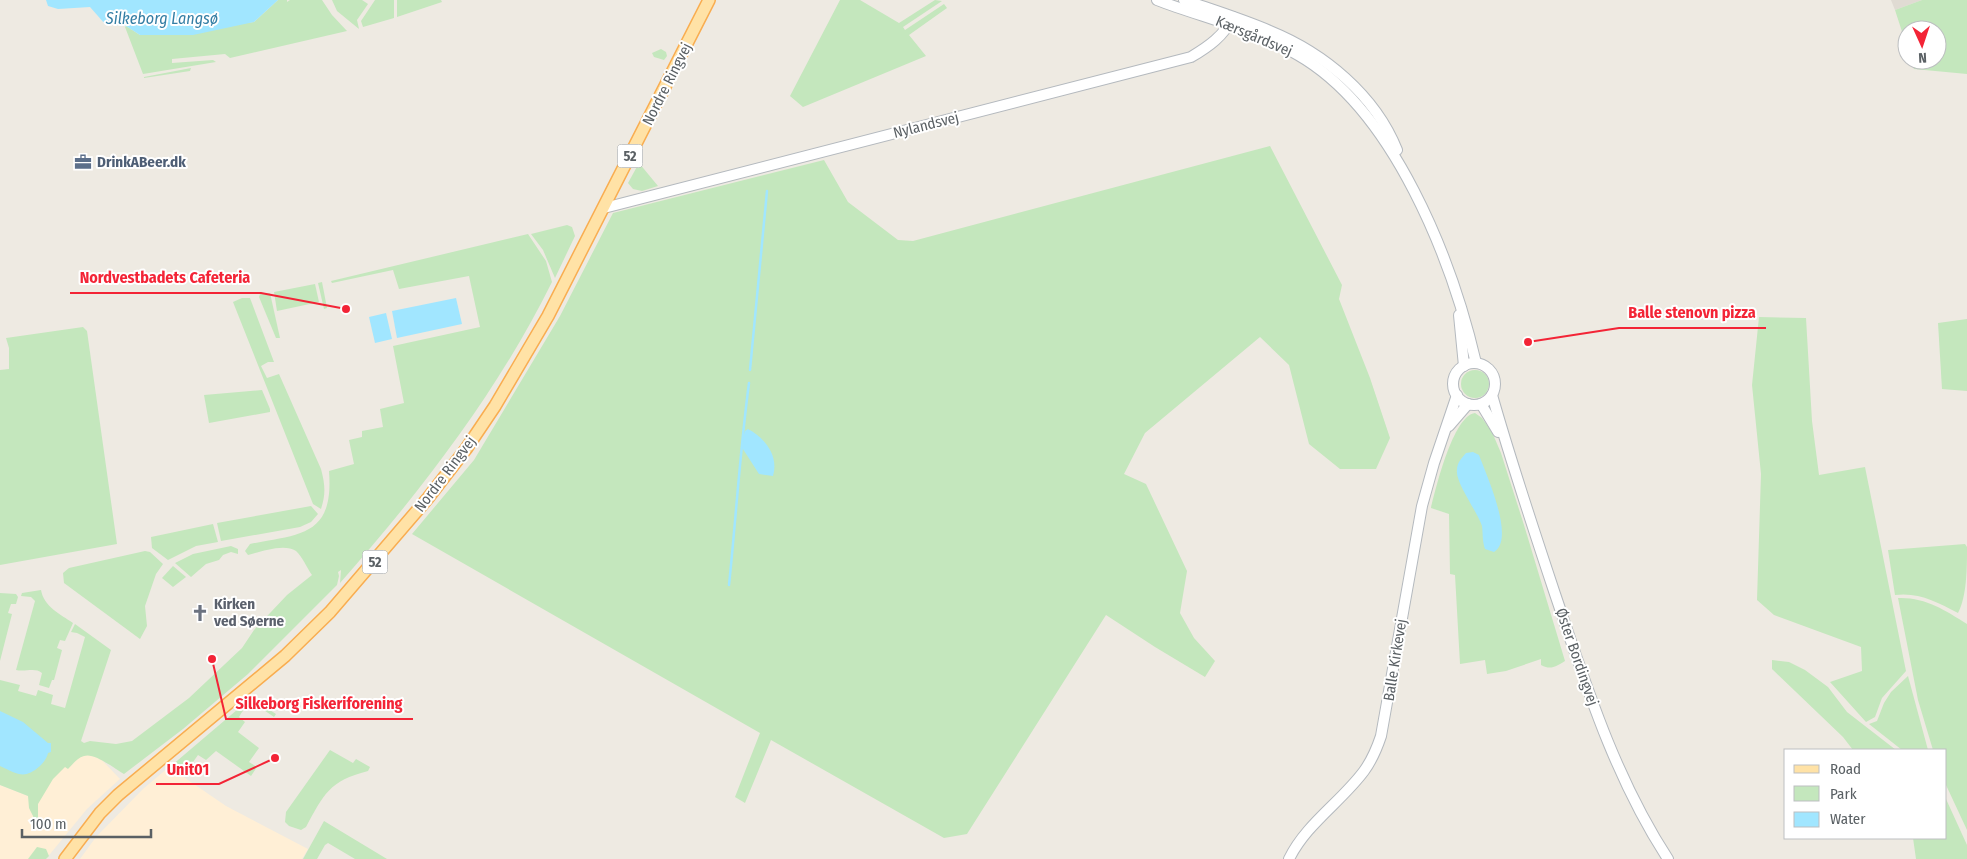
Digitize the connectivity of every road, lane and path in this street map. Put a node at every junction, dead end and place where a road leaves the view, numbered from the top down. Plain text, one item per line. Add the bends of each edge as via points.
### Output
1 (709, 0) edge
2 (1157, 0) edge
3 (1184, 0) edge
4 (1231, 21) junction
5 (604, 208) junction
6 (1456, 294) junction
7 (1476, 363) junction
8 (1464, 366) junction
9 (1492, 394) junction
10 (1457, 395) junction
11 (1468, 404) junction
12 (1481, 404) junction
13 (1444, 433) junction
14 (1506, 446) junction
15 (65, 859) edge
16 (1289, 859) edge
17 (1668, 859) edge

1 - 5 main road, Nordre Ringvej / 52
2 - 4 street, Kærsgårdsvej
3 - 4 street, Kærsgårdsvej
4 - 5 street, Nylandsvej via 1207,48 1191,57
4 - 6 street, Kærsgårdsvej via 1299,55 1342,87 1365,112 1411,186 1441,249
5 - 15 main road, Nordre Ringvej / 52 via 531,346 495,406 428,498 330,612 285,656 118,795
6 - 7 street, Kærsgårdsvej
6 - 8 street, Kærsgårdsvej
7 - 8 street
7 - 9 street via 1493,374 1495,388
8 - 10 street via 1454,379
9 - 12 street
9 - 14 street, Øster Bordingvej
10 - 11 street
10 - 13 street, Balle Kirkevej
11 - 12 street
11 - 13 street, Balle Kirkevej
12 - 14 street, Øster Bordingvej
13 - 16 street, Balle Kirkevej via 1422,506 1381,736 1365,769 1310,828
14 - 17 street, Øster Bordingvej via 1593,707 1628,785

